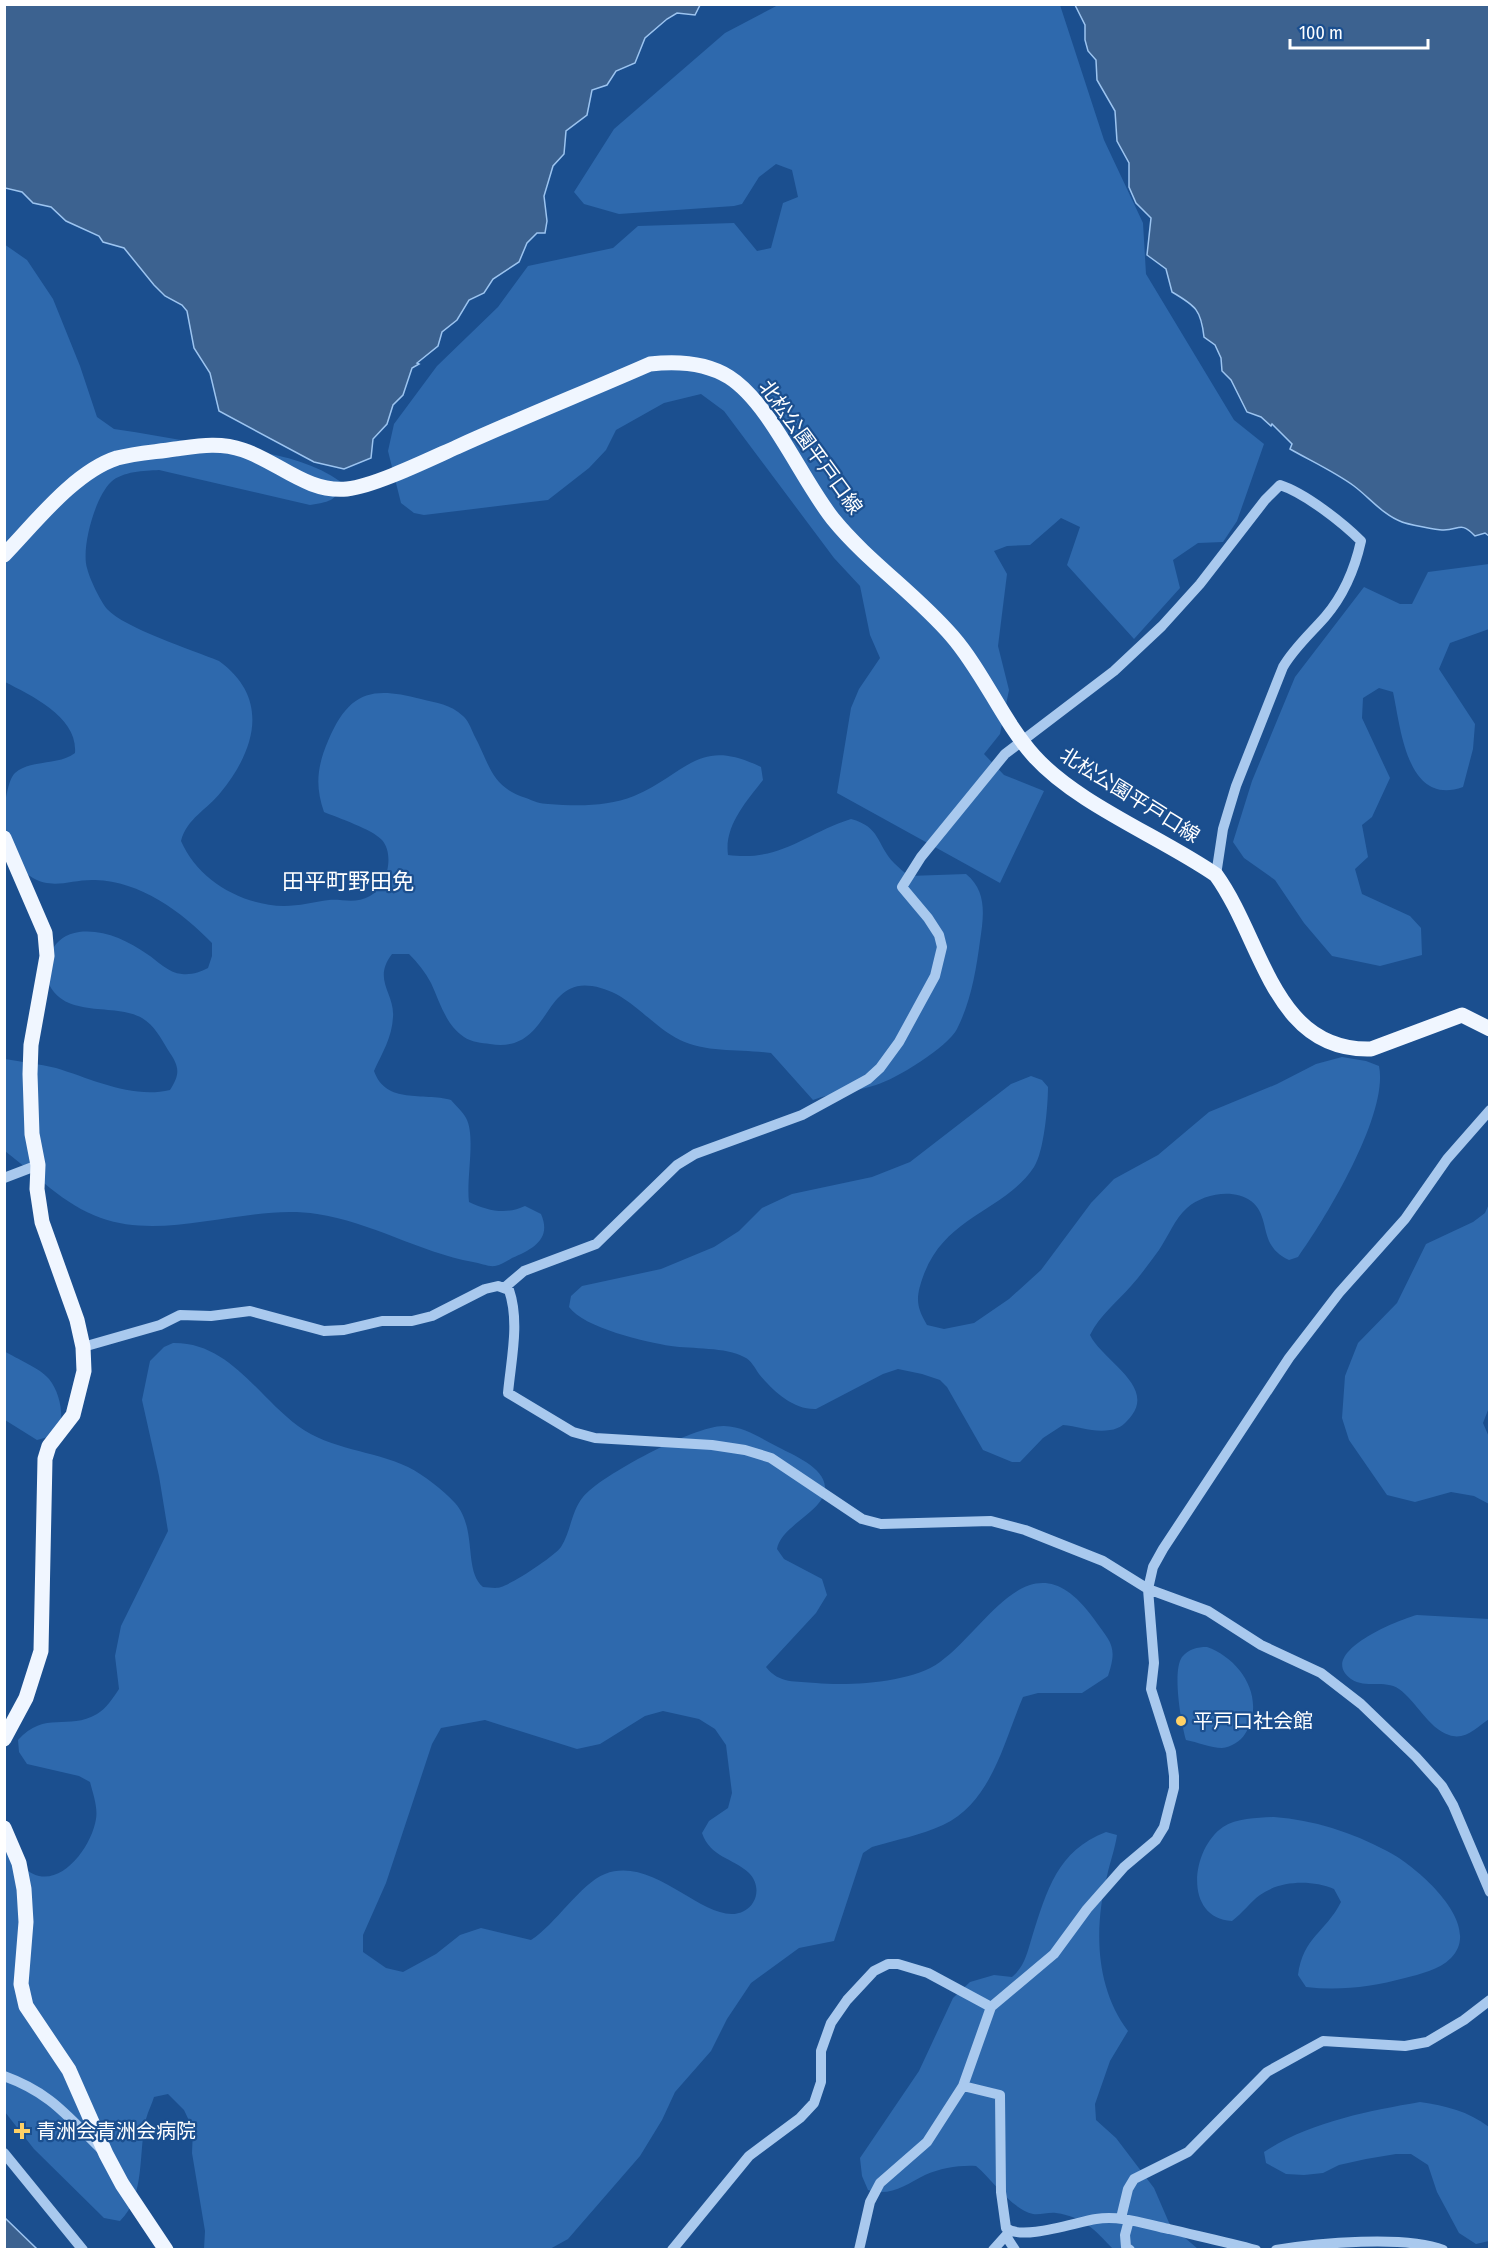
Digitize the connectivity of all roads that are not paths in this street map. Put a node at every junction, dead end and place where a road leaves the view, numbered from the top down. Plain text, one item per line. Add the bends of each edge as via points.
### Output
1 (4, 555) edge
2 (1022, 741) junction
3 (4, 838) edge
4 (1216, 875) junction
5 (1490, 1029) edge
6 (1490, 1110) edge
7 (38, 1165) junction
8 (4, 1178) edge
9 (504, 1288) junction
10 (82, 1347) junction
11 (1148, 1589) junction
12 (4, 1738) edge
13 (4, 1828) edge
14 (1490, 1892) edge
15 (1490, 2000) edge
16 (991, 2007) junction
17 (4, 2076) edge
18 (963, 2086) junction
19 (4, 2153) edge
20 (106, 2154) junction
21 (1125, 2219) junction
22 (1008, 2234) junction
23 (857, 2247) edge
24 (83, 2250) edge
25 (166, 2250) edge
26 (672, 2250) edge
27 (993, 2250) edge
28 (1015, 2250) edge
29 (1130, 2250) edge
30 (1256, 2250) edge
31 (1276, 2250) edge
32 (1443, 2250) edge

1 - 2 main road, 北松公園平戸口線 via 79,479 117,458 202,445 220,446 242,450 327,490 362,487 650,364 696,364 728,376 757,404 833,519 954,638
2 - 4 main road, 北松公園平戸口線 via 1061,780
2 - 4 street via 1114,671 1162,626 1280,485 1328,514 1361,541 1357,560 1326,616 1282,667 1236,786 1223,829
2 - 9 street via 984,777 902,887 928,918 942,947 935,976 880,1068 868,1079 802,1115 695,1154 677,1165 596,1244 524,1271
3 - 7 main road via 45,933 47,956 30,1074 32,1134
4 - 5 main road, 北松公園平戸口線 via 1294,1019 1320,1040 1356,1050 1371,1049 1462,1015
6 - 11 street via 1290,1358 1163,1549
7 - 8 street
7 - 10 main road via 42,1222 77,1320
9 - 10 street via 485,1289 432,1316 412,1321 382,1321 324,1331 250,1311 180,1315 160,1325
9 - 11 street via 513,1304 508,1393 573,1432 603,1440 745,1450 771,1458 798,1473 862,1519 881,1524 991,1521 1103,1561
10 - 12 main road via 84,1371 73,1415 49,1446 45,1460 41,1651 26,1698
11 - 14 street via 1208,1611 1261,1645 1321,1673 1361,1704 1442,1786
11 - 16 street via 1154,1663 1151,1689 1171,1752 1174,1776 1164,1827 1156,1840 1124,1867 1087,1909 1054,1954
13 - 20 main road via 19,1863 24,1889 26,1923 21,1984 26,2006 69,2070
15 - 21 street via 1427,2042 1405,2046 1323,2042 1267,2072 1188,2152 1134,2179 1128,2189
16 - 18 street
16 - 26 street via 928,1973 898,1964 874,1971 831,2023 821,2051 821,2082 814,2103 749,2156
17 - 20 street via 30,2086 62,2108
18 - 22 street via 1000,2095 1001,2192
18 - 23 street via 927,2142 880,2183
19 - 24 street
20 - 25 main road
21 - 22 street via 1098,2219
21 - 29 street via 1126,2247
21 - 30 street
22 - 27 street
22 - 28 street
31 - 32 street via 1318,2243 1377,2242 1431,2245

